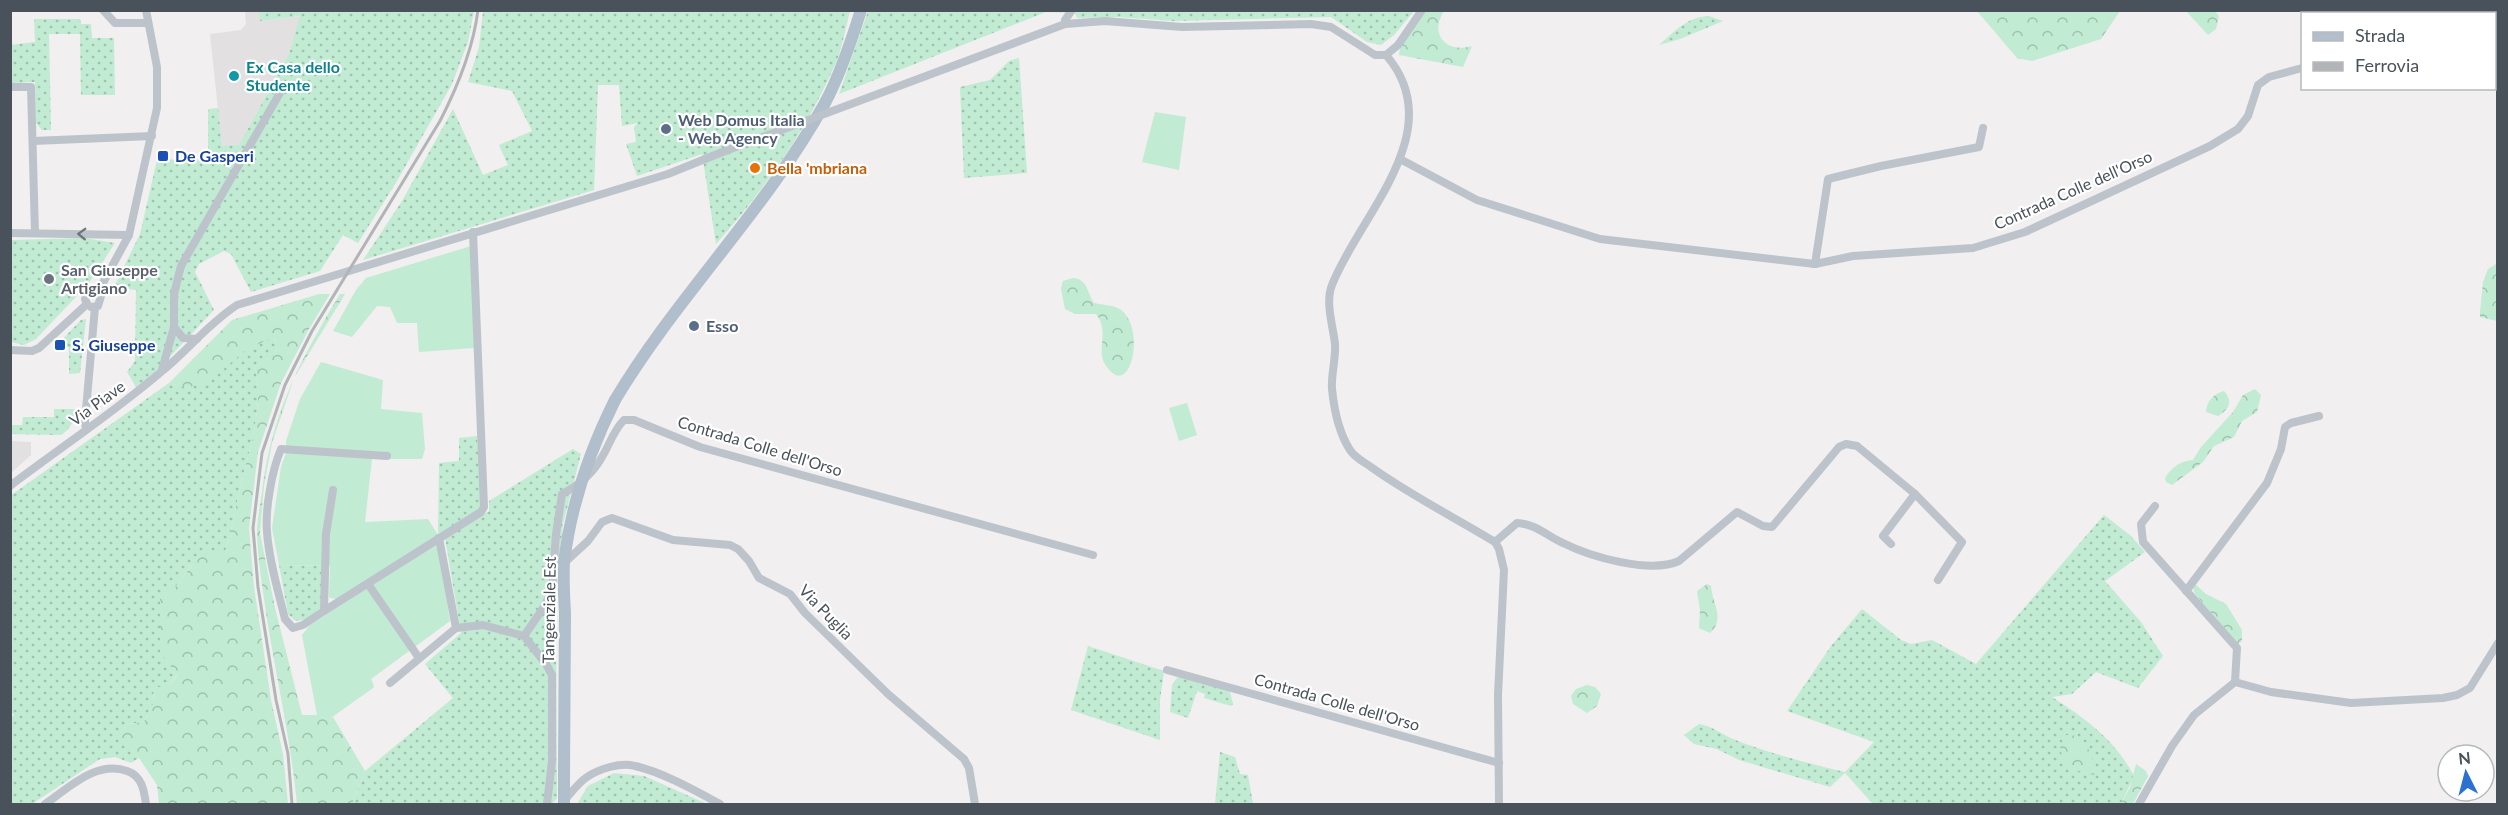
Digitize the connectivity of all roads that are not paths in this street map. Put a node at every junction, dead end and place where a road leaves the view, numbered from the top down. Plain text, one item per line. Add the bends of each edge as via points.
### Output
1 (103, 10) edge
2 (861, 10) edge
3 (1072, 10) edge
4 (1422, 10) edge
5 (147, 11) edge
6 (148, 23) junction
7 (1065, 24) junction
8 (1386, 55) junction
9 (2301, 68) edge
10 (10, 87) edge
11 (282, 91) dead end
12 (1983, 128) dead end
13 (152, 136) junction
14 (33, 141) junction
15 (1400, 159) junction
16 (472, 232) junction
17 (10, 233) edge
18 (35, 233) junction
19 (129, 235) junction
20 (1815, 264) junction
21 (98, 292) junction
22 (91, 306) junction
23 (175, 334) junction
24 (197, 339) junction
25 (10, 350) edge
26 (180, 356) junction
27 (161, 372) junction
28 (2319, 416) dead end
29 (86, 429) junction
30 (387, 456) dead end
31 (10, 486) edge
32 (333, 490) dead end
33 (1915, 494) junction
34 (2155, 506) dead end
35 (439, 538) junction
36 (1495, 542) junction
37 (1890, 544) dead end
38 (1093, 555) dead end
39 (553, 573) junction
40 (1938, 580) dead end
41 (368, 584) junction
42 (2186, 591) junction
43 (324, 611) junction
44 (456, 628) junction
45 (524, 636) junction
46 (2498, 643) edge
47 (418, 658) junction
48 (1167, 670) dead end
49 (2235, 682) junction
50 (390, 683) dead end
51 (1499, 763) junction
52 (45, 804) edge
53 (146, 804) edge
54 (547, 804) edge
55 (562, 804) edge
56 (720, 804) edge
57 (975, 804) edge
58 (1499, 804) edge
59 (2139, 804) edge

1 - 6 street via 115,23
2 - 55 main road, Tangenziale Est, bridge via 825,103 788,163 657,334 596,436 579,484 564,564
3 - 7 street
4 - 8 street via 1398,45
5 - 6 street
6 - 13 street via 157,67
7 - 8 street via 1311,24 1331,27 1375,55
7 - 16 street, Via Piave, bridge via 668,174
8 - 15 street via 1397,68 1409,111
9 - 20 street, Contrada Colle dell'Orso via 2269,77 2258,85 2248,116 2238,129 2210,146 2025,232 1972,248 1853,256
10 - 14 street via 31,87
11 - 23 street via 181,266 174,294
12 - 20 street via 1980,147 1828,179
13 - 14 street
13 - 19 street
14 - 18 street
15 - 20 street, Contrada Colle dell'Orso via 1477,200 1600,239
15 - 36 street via 1381,201 1330,288 1335,347 1332,389 1340,430 1351,452
16 - 24 street, Via Piave via 237,306 220,316
16 - 35 street via 484,507
17 - 18 street
19 -> 18 street
19 - 21 street
21 - 22 street via 102,300
21 - 22 street via 87,293 85,299
22 - 25 street via 39,348
22 - 29 street
23 - 24 street
23 - 26 street
23 - 27 street
24 - 26 street, Via Piave
26 - 27 street, Via Piave
27 - 29 street, Via Piave
28 - 42 street via 2285,427 2267,483
29 - 31 street, Via Piave
30 - 43 street via 281,449 278,456 266,530 285,619 293,628
32 - 43 street via 326,534
33 - 36 street via 1857,446 1846,444 1839,447 1772,527 1737,512 1670,565 1634,564 1596,555 1564,544 1530,524 1517,523
33 - 37 street via 1883,536
33 - 40 street via 1962,542
34 - 42 street via 2141,524 2143,542
35 - 41 street
35 - 44 street
36 - 51 street via 1504,570 1499,644
38 - 39 street, Contrada Colle dell'Orso via 700,447 634,420 624,420 592,471 562,494
39 - 45 street, Contrada Colle dell'Orso via 552,590
39 - 57 street, Via Puglia via 588,541 602,522 612,518 673,540 738,549 759,578 790,594 805,614 888,694 964,759
41 - 43 street
41 - 47 street
42 - 49 street via 2237,648
44 - 45 street via 483,625
44 - 47 street
45 - 54 street via 552,675 552,761
46 - 49 street via 2470,687 2443,698 2351,703 2271,692
47 - 50 street
48 - 51 street, Contrada Colle dell'Orso
49 - 59 street via 2194,715
51 - 58 street
52 - 53 street via 106,767 132,773 142,782
55 - 56 street via 585,778 612,767 634,765

